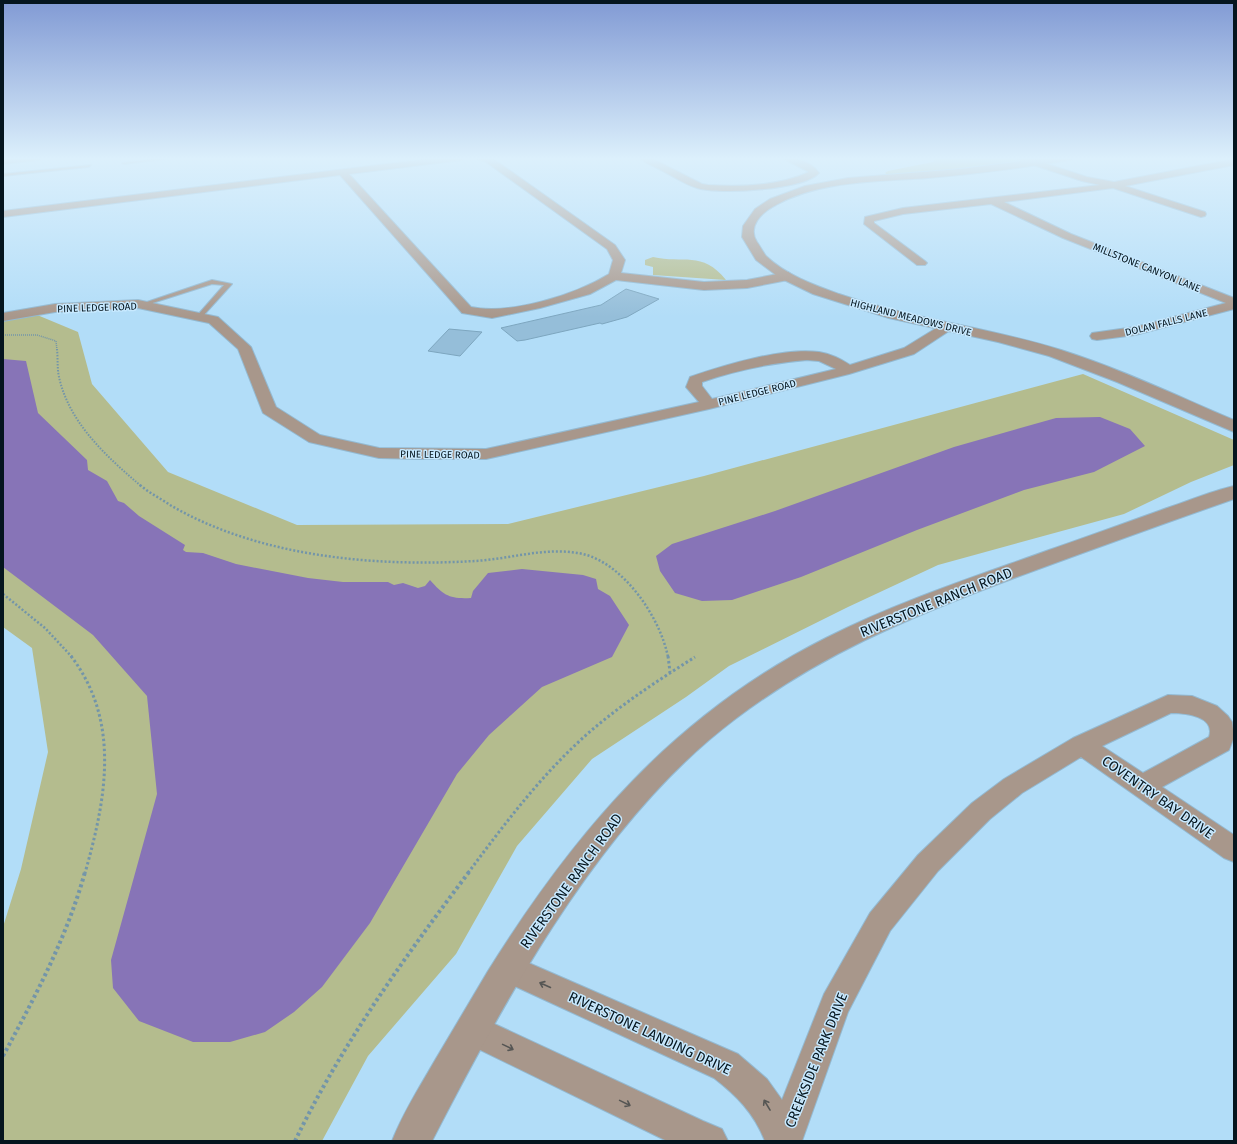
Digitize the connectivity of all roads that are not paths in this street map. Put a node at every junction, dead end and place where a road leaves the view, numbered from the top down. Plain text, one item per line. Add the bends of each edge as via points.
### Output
1 (32, 210) edge
2 (377, 210) edge
3 (560, 210) edge
4 (761, 210) edge
5 (909, 210) edge
6 (1012, 210) edge
7 (1190, 210) edge
8 (3, 214) edge
9 (1201, 214) dead end
10 (921, 263) dead end
11 (614, 276) junction
12 (788, 276) junction
13 (1234, 302) edge
14 (141, 305) junction
15 (1234, 305) edge
16 (3, 317) edge
17 (199, 317) junction
18 (948, 327) junction
19 (1097, 336) dead end
20 (849, 370) junction
21 (709, 404) junction
22 (1234, 427) edge
23 (1234, 492) edge
24 (1082, 745) junction
25 (1142, 786) junction
26 (1234, 850) edge
27 (508, 968) junction
28 (473, 1030) junction
29 (411, 1141) edge
30 (710, 1141) edge
31 (783, 1141) edge

1 - 8 street
2 - 11 street via 467,310 492,314 570,298 601,285
3 - 11 street via 611,247 620,260
4 - 12 street, HIGHLAND MEADOWS DRIVE via 751,219 746,231 750,244 760,258
5 - 10 street via 868,219 869,224
6 - 13 street, MILLSTONE CANYON LANE via 1067,236
7 - 9 street
11 - 12 street via 704,286 747,284
12 - 18 street, HIGHLAND MEADOWS DRIVE via 847,302
14 - 16 street, PINE LEDGE ROAD via 55,308
14 - 17 street, PINE LEDGE ROAD
14 - 17 lane via 207,283 229,284
15 - 19 street, DOLAN FALLS LANE via 1135,331
17 - 21 street, PINE LEDGE ROAD via 213,320 244,347 268,410 315,439 379,453 486,454
18 - 20 street, PINE LEDGE ROAD via 909,351
18 - 22 street, HIGHLAND MEADOWS DRIVE via 1025,345 1078,361
20 - 21 street, PINE LEDGE ROAD
20 - 21 street via 820,356 803,354 710,374 695,380 694,387
23 - 27 street, RIVERSTONE RANCH ROAD via 886,619 811,657 746,698 697,736 643,787 598,840
24 - 25 street, COVENTRY BAY DRIVE
24 - 25 street, CREEKSIDE PARK DRIVE via 1168,704 1192,705 1209,712 1220,722 1223,733 1220,743
24 - 31 street, CREEKSIDE PARK DRIVE via 1014,786 981,811 928,863 880,922 835,1006
25 - 26 street, COVENTRY BAY DRIVE
27 - 28 street, RIVERSTONE RANCH ROAD
31 -> 27 street, RIVERSTONE LANDING DRIVE via 762,1096 726,1066
28 - 29 street, RIVERSTONE RANCH ROAD
28 -> 30 street

